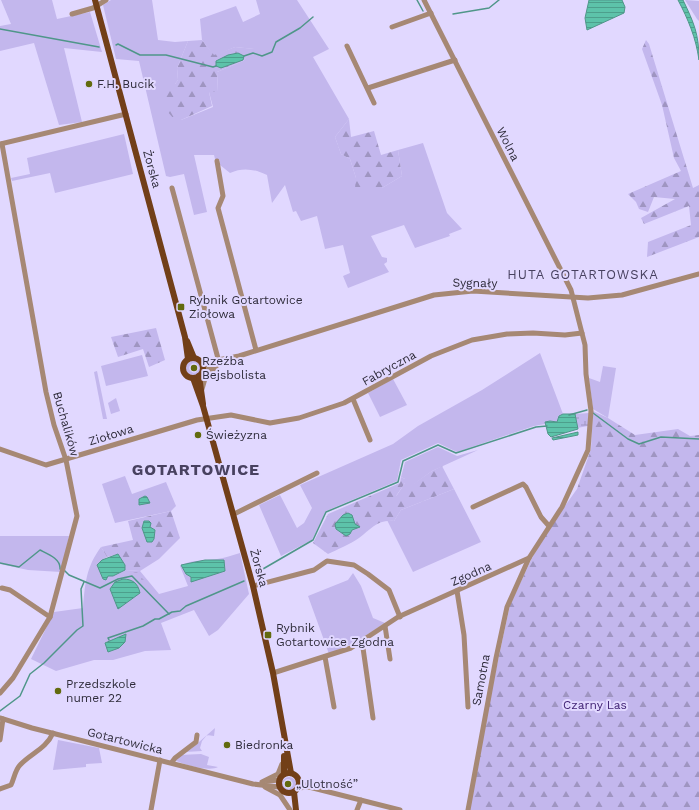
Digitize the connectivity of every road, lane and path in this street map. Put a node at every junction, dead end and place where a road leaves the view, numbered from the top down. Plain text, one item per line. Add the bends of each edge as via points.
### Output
1 (106, 0) edge
2 (424, 0) edge
3 (96, 3) edge
4 (431, 13) junction
5 (72, 14) dead end
6 (392, 27) dead end
7 (347, 46) dead end
8 (455, 60) junction
9 (368, 88) junction
10 (374, 103) dead end
11 (126, 114) junction
12 (1, 144) edge
13 (217, 161) dead end
14 (172, 188) dead end
15 (699, 274) edge
16 (573, 298) junction
17 (582, 333) junction
18 (256, 350) junction
19 (191, 359) junction
20 (219, 362) junction
21 (203, 366) junction
22 (196, 377) junction
23 (202, 391) junction
24 (352, 399) junction
25 (203, 406) junction
26 (207, 419) junction
27 (370, 440) dead end
28 (0, 449) edge
29 (66, 460) junction
30 (317, 473) dead end
31 (473, 507) dead end
32 (234, 514) junction
33 (549, 526) junction
34 (529, 558) junction
35 (253, 586) junction
36 (2, 588) dead end
37 (457, 591) junction
38 (400, 616) junction
39 (50, 617) junction
40 (385, 626) junction
41 (362, 641) junction
42 (325, 657) junction
43 (390, 659) dead end
44 (273, 673) junction
45 (0, 693) edge
46 (334, 707) dead end
47 (468, 708) dead end
48 (373, 718) dead end
49 (2, 719) edge
50 (53, 733) junction
51 (197, 735) dead end
52 (284, 738) junction
53 (0, 740) edge
54 (284, 753) junction
55 (160, 760) junction
56 (172, 762) junction
57 (288, 774) junction
58 (260, 783) junction
59 (279, 783) junction
60 (297, 788) junction
61 (0, 789) edge
62 (287, 793) junction
63 (361, 800) junction
64 (151, 810) edge
65 (291, 810) edge
66 (296, 810) edge
67 (357, 810) edge
68 (400, 810) edge
69 (468, 810) edge

1 - 3 street
2 - 4 street, Wolna
3 - 5 street
3 - 11 main road, Żorska
4 - 6 street
4 - 8 street, Wolna
7 - 9 street
8 - 9 street
8 - 16 street, Wolna
9 - 10 street
11 - 12 street, Buchalików
11 - 19 main road, Żorska
12 - 29 street, Buchalików via 46,392
13 - 18 street via 223,196 218,208
14 - 20 street
15 - 16 street, Sygnały via 622,295
16 - 17 street
16 - 18 street, Sygnały via 476,291 443,293
17 - 24 street, Fabryczna via 507,334 472,340 426,358
17 - 33 street via 591,411 588,450 562,507
18 - 20 street, Sygnały
19 - 21 main road
19 - 22 main road via 184,364 183,370 187,376
20 - 21 street, Sygnały
20 - 23 street, Żorska via 208,373
21 - 22 main road
22 - 23 main road, Żorska
22 - 25 main road, Żorska
23 - 25 main road, Żorska
24 - 26 street, Fabryczna via 336,407 279,422 264,422 232,415
24 - 27 street
25 - 26 main road, Żorska
26 - 29 street, Ziołowa via 179,424
26 - 32 main road, Żorska
28 - 29 street, Ziołowa via 46,465
29 - 39 street, Buchalików via 77,516
30 - 32 street
31 - 33 street via 523,484 541,517
32 - 35 main road, Żorska
33 - 34 street
34 - 37 street, Zgodna
34 - 69 street, Samotna via 507,607
35 - 38 street via 314,570 328,561 354,565 389,590
35 - 44 main road, Żorska
36 - 39 street via 10,590
37 - 38 street, Zgodna
37 - 47 street via 464,635
38 - 40 street, Zgodna
39 - 45 street, Buchalików via 13,678
40 - 41 street, Zgodna
40 - 43 street
41 - 42 street, Zgodna via 351,648
41 - 48 street
42 - 44 street, Zgodna
42 - 46 street
44 - 52 main road, Żorska
49 - 50 street, Gotartowicka
49 - 53 street
50 - 55 street, Gotartowicka
50 - 61 street via 40,750 19,766 11,786
51 - 56 street via 196,742
52 - 54 main road, Żorska
52 - 57 main road, Żorska
54 - 57 main road, Żorska
54 - 58 street via 279,773
55 - 56 street, Gotartowicka
55 - 64 street
56 - 58 street, Gotartowicka
57 - 59 main road
57 - 60 main road via 297,777
58 - 59 street, Gotartowicka
58 - 65 street via 280,795
59 - 62 main road via 282,791
60 - 62 main road
60 - 63 street via 309,787
60 - 66 main road
62 - 65 main road
63 - 67 street
63 - 68 street

